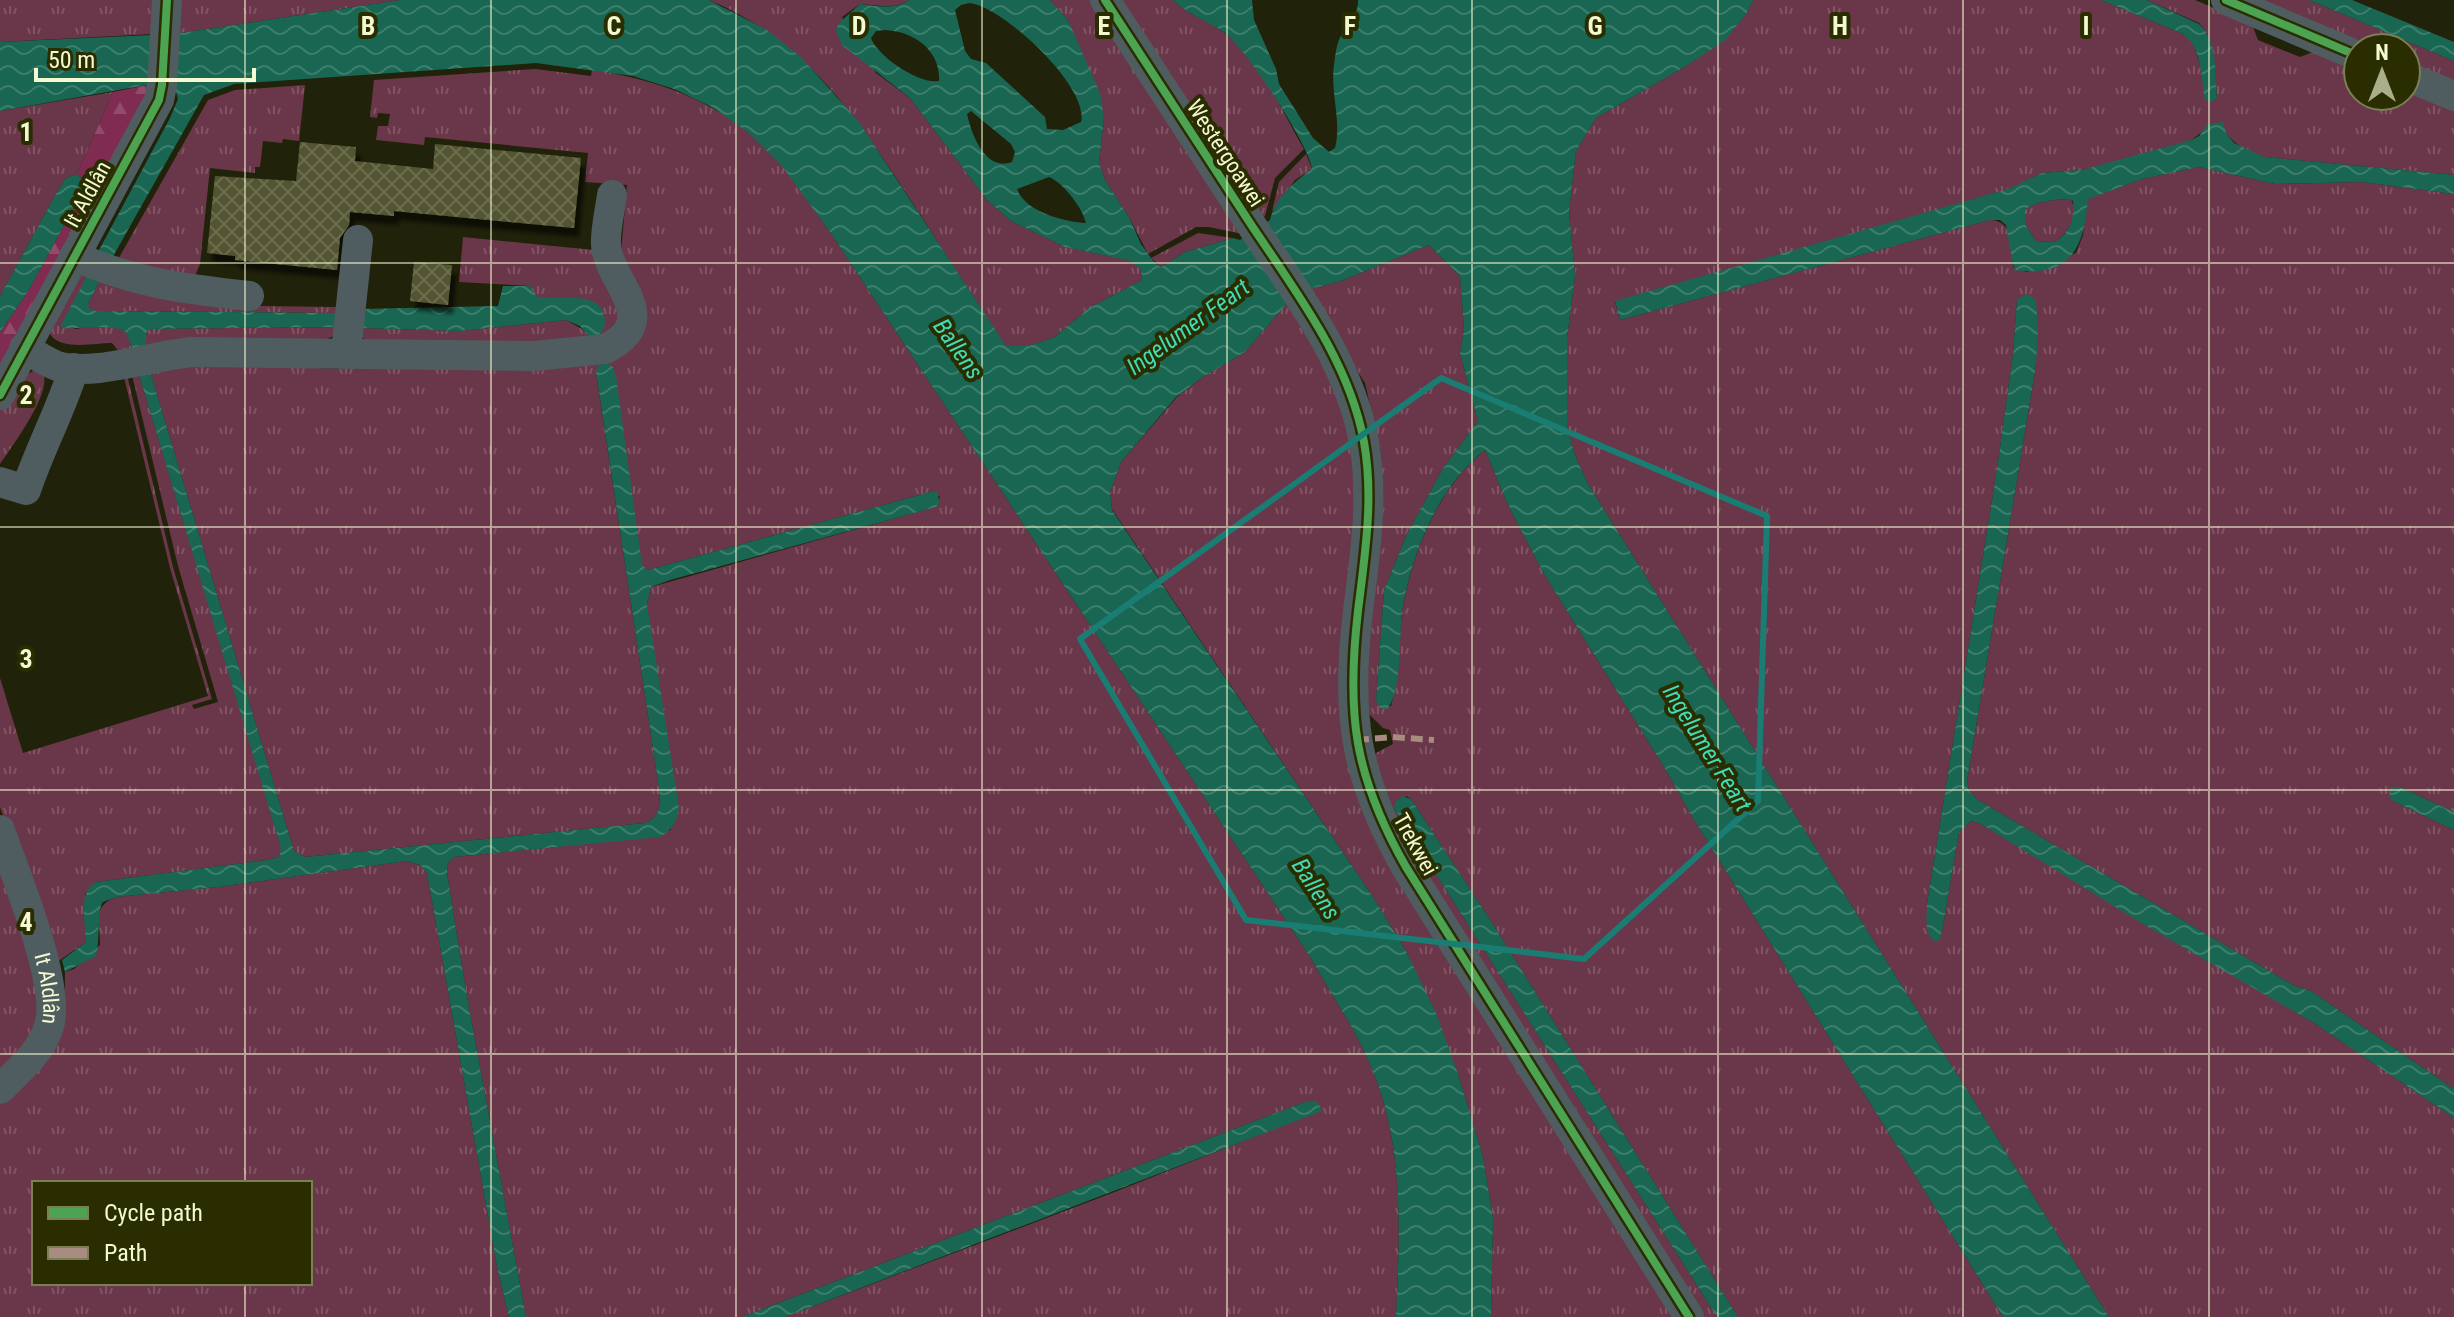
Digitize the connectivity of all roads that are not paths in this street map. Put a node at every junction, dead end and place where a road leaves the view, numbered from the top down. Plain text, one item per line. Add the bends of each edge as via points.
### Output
1 (167, 0) edge
2 (1105, 0) edge
3 (2226, 0) edge
4 (2342, 49) edge
5 (2422, 83) edge
6 (2454, 96) edge
7 (612, 195) dead end
8 (358, 240) dead end
9 (74, 256) junction
10 (249, 296) dead end
11 (1318, 326) joint
12 (24, 348) junction
13 (346, 352) junction
14 (74, 368) junction
15 (0, 395) edge
16 (0, 482) edge
17 (0, 830) edge
18 (0, 1089) edge
19 (1689, 1317) edge

1 - 9 street, It Aldlân via 162,85 152,115
2 - 11 street, Westergoawei
3 - 4 street
5 - 6 street
7 - 13 street via 606,245 632,307 627,330 614,344 595,351 534,356
8 - 13 street
9 - 10 street via 156,284
9 - 12 street, It Aldlân
11 - 19 street, Trekwei via 1358,415 1368,474 1368,533 1353,683 1357,740 1375,807 1406,867
12 - 14 street via 57,366
12 - 15 street, It Aldlân
13 - 14 street via 193,352
14 - 16 street via 26,490
17 - 18 street, It Aldlân via 49,976 52,1014 41,1045

